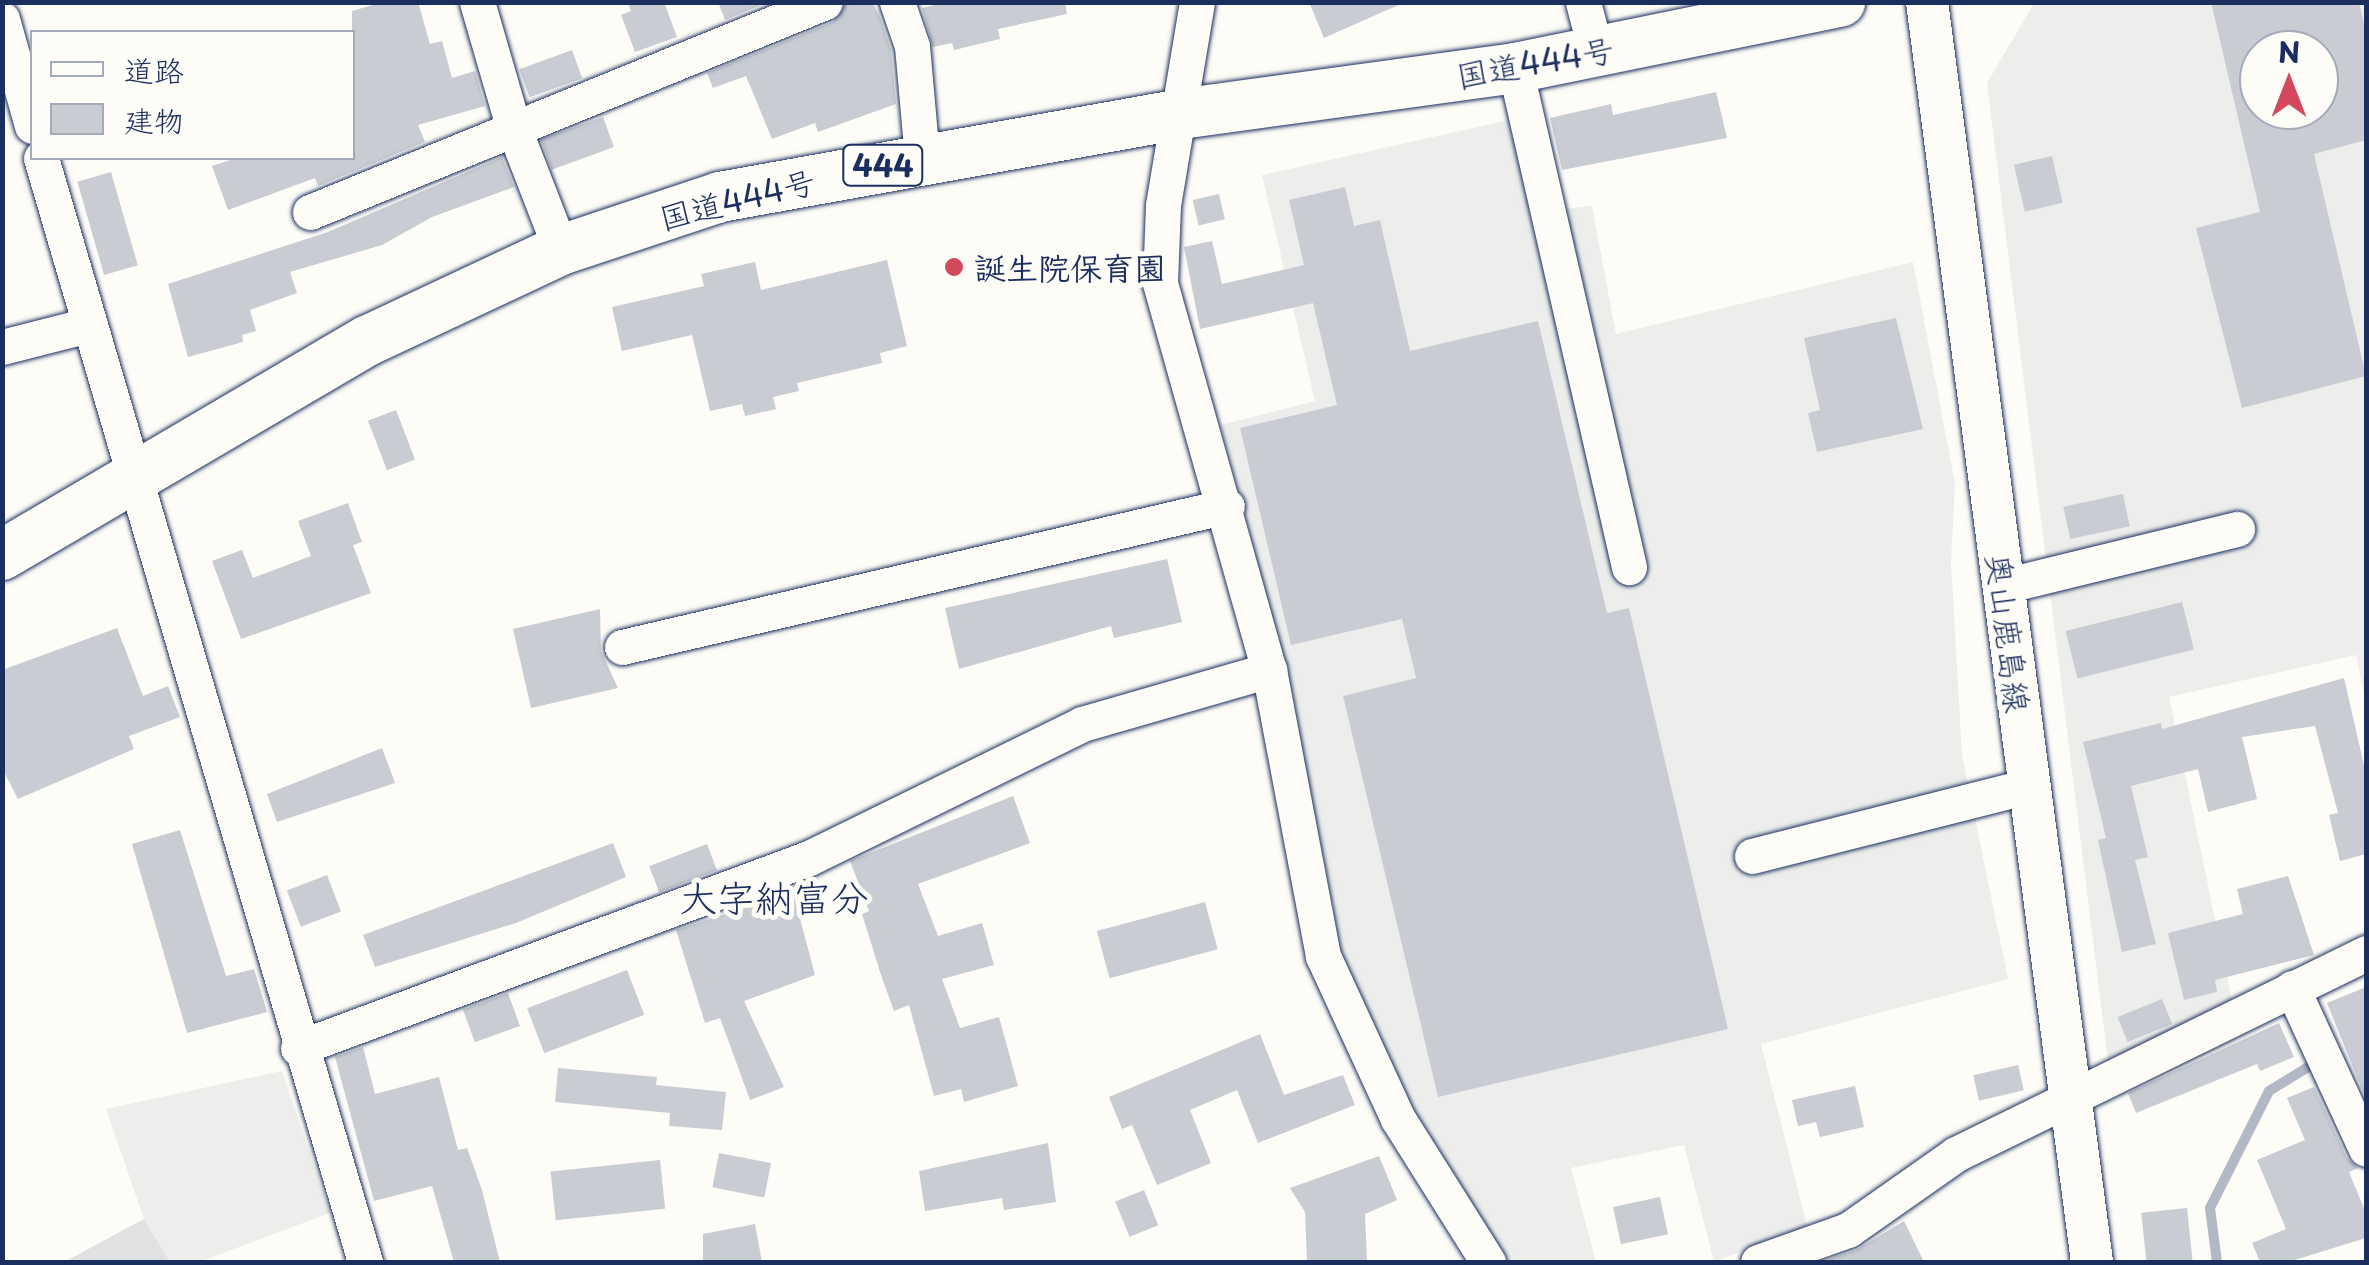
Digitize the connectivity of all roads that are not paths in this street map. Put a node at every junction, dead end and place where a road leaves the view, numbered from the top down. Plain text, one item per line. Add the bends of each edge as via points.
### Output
1 (478, 2) edge
2 (825, 2) edge
3 (898, 2) edge
4 (1197, 2) edge
5 (1582, 2) edge
6 (1840, 2) edge
7 (1926, 2) edge
8 (2, 19) edge
9 (1596, 52) junction
10 (1515, 68) junction
11 (1180, 114) junction
12 (30, 119) edge
13 (514, 129) junction
14 (922, 158) junction
15 (42, 160) edge
16 (310, 212) dead end
17 (560, 250) junction
18 (88, 325) junction
19 (2, 347) edge
20 (131, 478) junction
21 (1227, 506) junction
22 (2237, 529) dead end
23 (2, 556) edge
24 (1628, 568) dead end
25 (2002, 586) junction
26 (622, 647) dead end
27 (1268, 670) junction
28 (2028, 786) junction
29 (1752, 856) dead end
30 (2366, 953) edge
31 (2292, 988) junction
32 (298, 1048) junction
33 (2070, 1094) junction
34 (2366, 1149) edge
35 (365, 1262) edge
36 (1488, 1262) edge
37 (1758, 1262) edge
38 (2092, 1262) edge

1 - 13 street
2 - 13 street
3 - 14 street via 912,46
4 - 11 street
5 - 9 street
6 - 9 highway, 国道444号 / 444
7 - 25 main road, 奥山鹿島線
8 - 12 street
9 - 10 highway, 国道444号 / 444
10 - 11 highway, 国道444号 / 444
10 - 24 street
11 - 14 highway, 国道444号 / 444
11 - 21 street via 1164,206 1160,283
13 - 16 street
13 - 17 street
14 - 17 highway, 国道444号 / 444 via 720,197
15 - 18 street
17 - 20 highway, 国道444号 / 444 via 370,340
18 - 19 street
18 - 20 street
20 - 23 highway, 国道444号 / 444
20 - 32 street
21 - 26 street
21 - 27 street
22 - 25 street
25 - 28 main road, 奥山鹿島線
27 - 32 street via 1082,724 810,858
27 - 36 street via 1324,956 1338,997 1398,1119
28 - 29 street
28 - 33 main road, 奥山鹿島線
30 - 31 street
31 - 33 street
31 - 34 street
32 - 35 street
33 - 37 street via 1956,1154 1848,1230
33 - 38 main road, 奥山鹿島線

